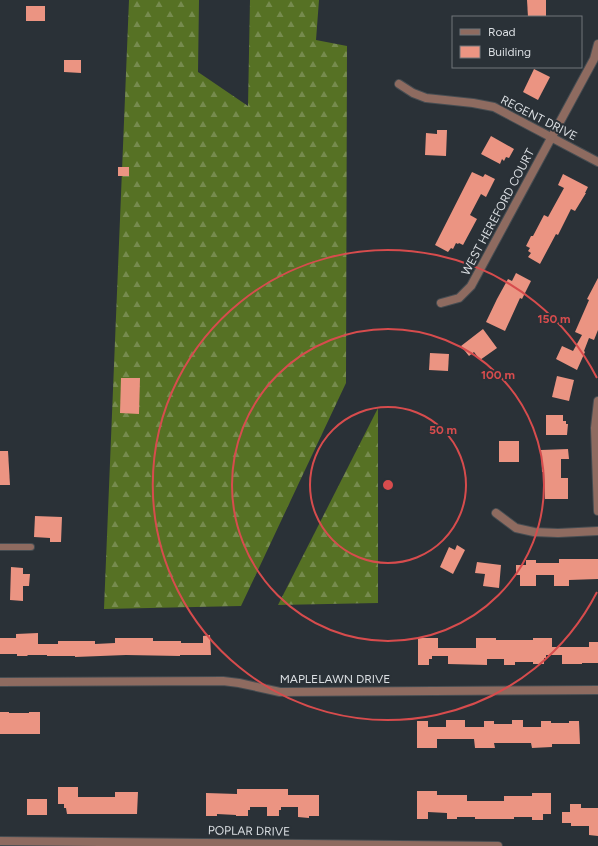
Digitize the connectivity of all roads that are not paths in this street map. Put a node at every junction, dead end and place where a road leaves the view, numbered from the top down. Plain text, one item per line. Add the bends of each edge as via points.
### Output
1 (598, 44) edge
2 (399, 84) dead end
3 (552, 138) junction
4 (598, 162) edge
5 (441, 303) dead end
6 (598, 401) edge
7 (598, 511) edge
8 (496, 513) dead end
9 (598, 531) edge
10 (0, 547) edge
11 (32, 547) dead end
12 (0, 682) edge
13 (598, 690) edge
14 (0, 841) edge
15 (377, 845) edge
16 (474, 846) edge
17 (498, 846) edge

1 - 3 street, WEST HEREFORD COURT via 594,59
2 - 3 street, REGENT DRIVE via 426,98 494,107
3 - 4 street, REGENT DRIVE
3 - 5 street, WEST HEREFORD COURT via 472,286 459,298
6 - 7 street via 595,428
8 - 9 street via 516,528 534,532
10 - 11 lane
12 - 13 street, MAPLELAWN DRIVE via 223,681 280,692
14 - 15 street, POPLAR DRIVE
15 - 16 street, POPLAR DRIVE
16 - 17 street, POPLAR DRIVE

